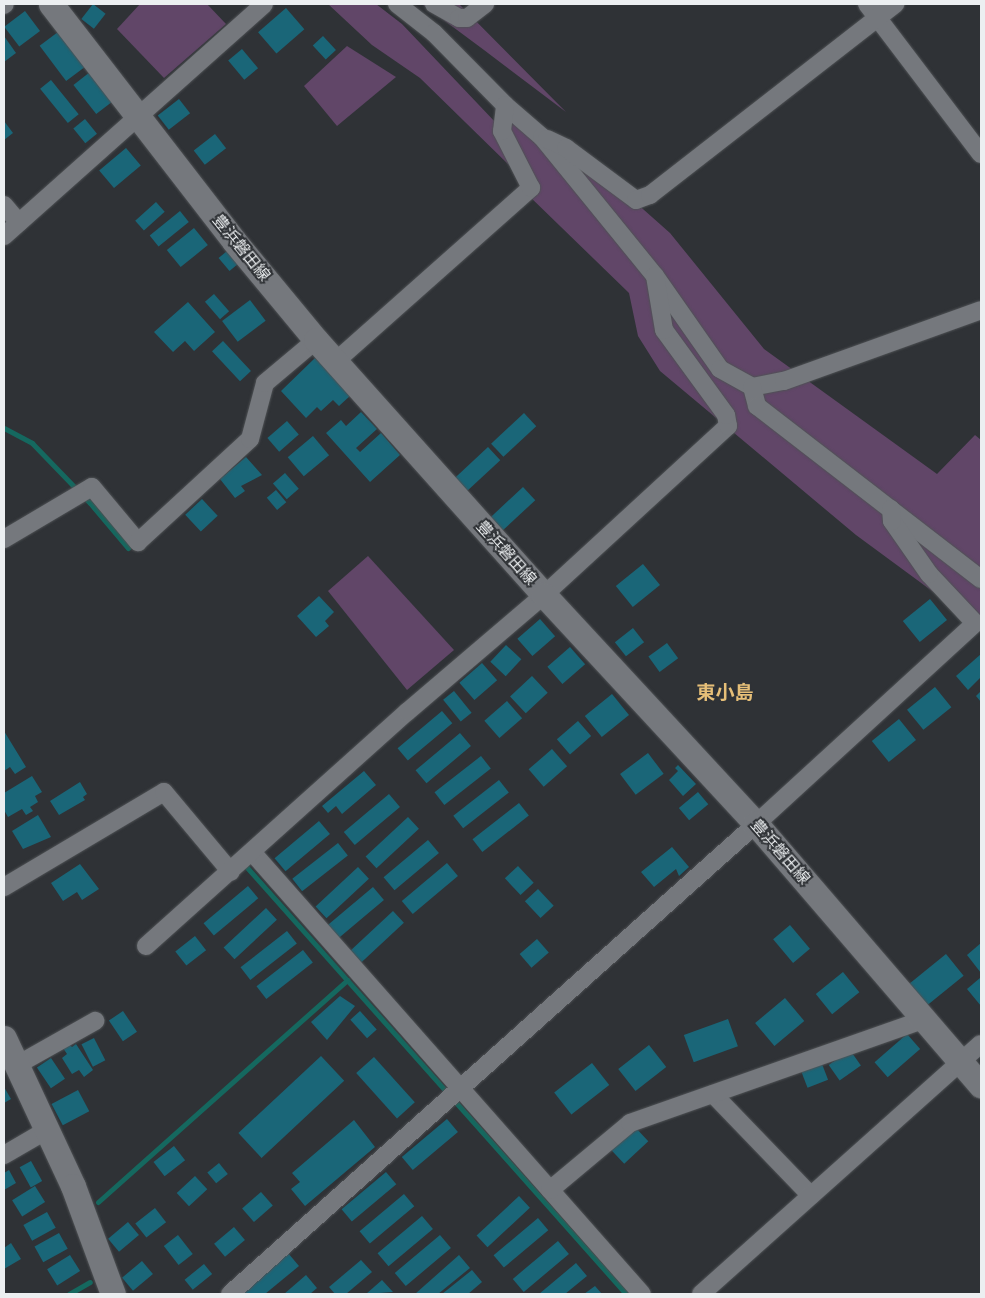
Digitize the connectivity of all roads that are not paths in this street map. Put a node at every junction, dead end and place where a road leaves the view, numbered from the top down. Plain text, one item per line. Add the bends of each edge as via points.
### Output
1 (52, 4) edge
2 (264, 4) edge
3 (397, 4) edge
4 (434, 4) edge
5 (485, 4) edge
6 (895, 4) edge
7 (872, 11) edge
8 (505, 105) junction
9 (139, 115) junction
10 (542, 136) junction
11 (981, 154) edge
12 (4, 205) edge
13 (19, 223) junction
14 (4, 236) edge
15 (655, 276) junction
16 (981, 310) edge
17 (316, 340) junction
18 (336, 361) junction
19 (752, 387) junction
20 (891, 509) junction
21 (4, 540) edge
22 (981, 578) edge
23 (544, 596) junction
24 (756, 824) junction
25 (240, 863) junction
26 (4, 887) edge
27 (146, 946) dead end
28 (923, 1020) junction
29 (95, 1021) dead end
30 (4, 1038) edge
31 (981, 1044) edge
32 (960, 1063) junction
33 (17, 1065) junction
34 (981, 1086) edge
35 (460, 1088) junction
36 (713, 1094) junction
37 (47, 1130) junction
38 (4, 1155) edge
39 (550, 1190) junction
40 (811, 1196) junction
41 (113, 1294) edge
42 (230, 1294) edge
43 (642, 1294) edge
44 (701, 1294) edge

1 - 9 main road, 豊浜磐田線
2 - 9 street
3 - 8 street via 434,33
4 - 5 street via 459,18 467,18
6 - 7 street
7 - 10 street via 650,195 636,200 566,148
7 - 11 street
8 - 10 street
8 - 18 street via 502,131 532,188
9 - 13 street
9 - 17 main road, 豊浜磐田線 via 234,241
10 - 15 street
12 - 13 street
13 - 14 street
15 - 19 street via 720,369
15 - 23 street via 664,330 726,414 728,426
16 - 19 street via 784,381
17 - 18 main road, 豊浜磐田線
17 - 21 street via 265,383 250,439 138,542 92,487
18 - 23 main road, 豊浜磐田線
19 - 20 street via 757,406
20 - 22 street
20 - 24 street via 892,521 929,574 974,623
23 - 24 main road, 豊浜磐田線
23 - 25 street via 408,712
24 - 28 main road, 豊浜磐田線
24 - 35 street
25 - 26 street via 164,792
25 - 27 street
25 - 35 street
28 - 32 main road, 豊浜磐田線
28 - 36 street
29 - 33 street
30 - 33 main road
31 - 32 street
32 - 34 main road, 豊浜磐田線
32 - 40 street
33 - 37 main road
35 - 39 street
35 - 42 street
36 - 39 street via 630,1123
36 - 40 street
37 - 38 street
37 - 41 main road via 76,1194
39 - 43 street
40 - 44 street

